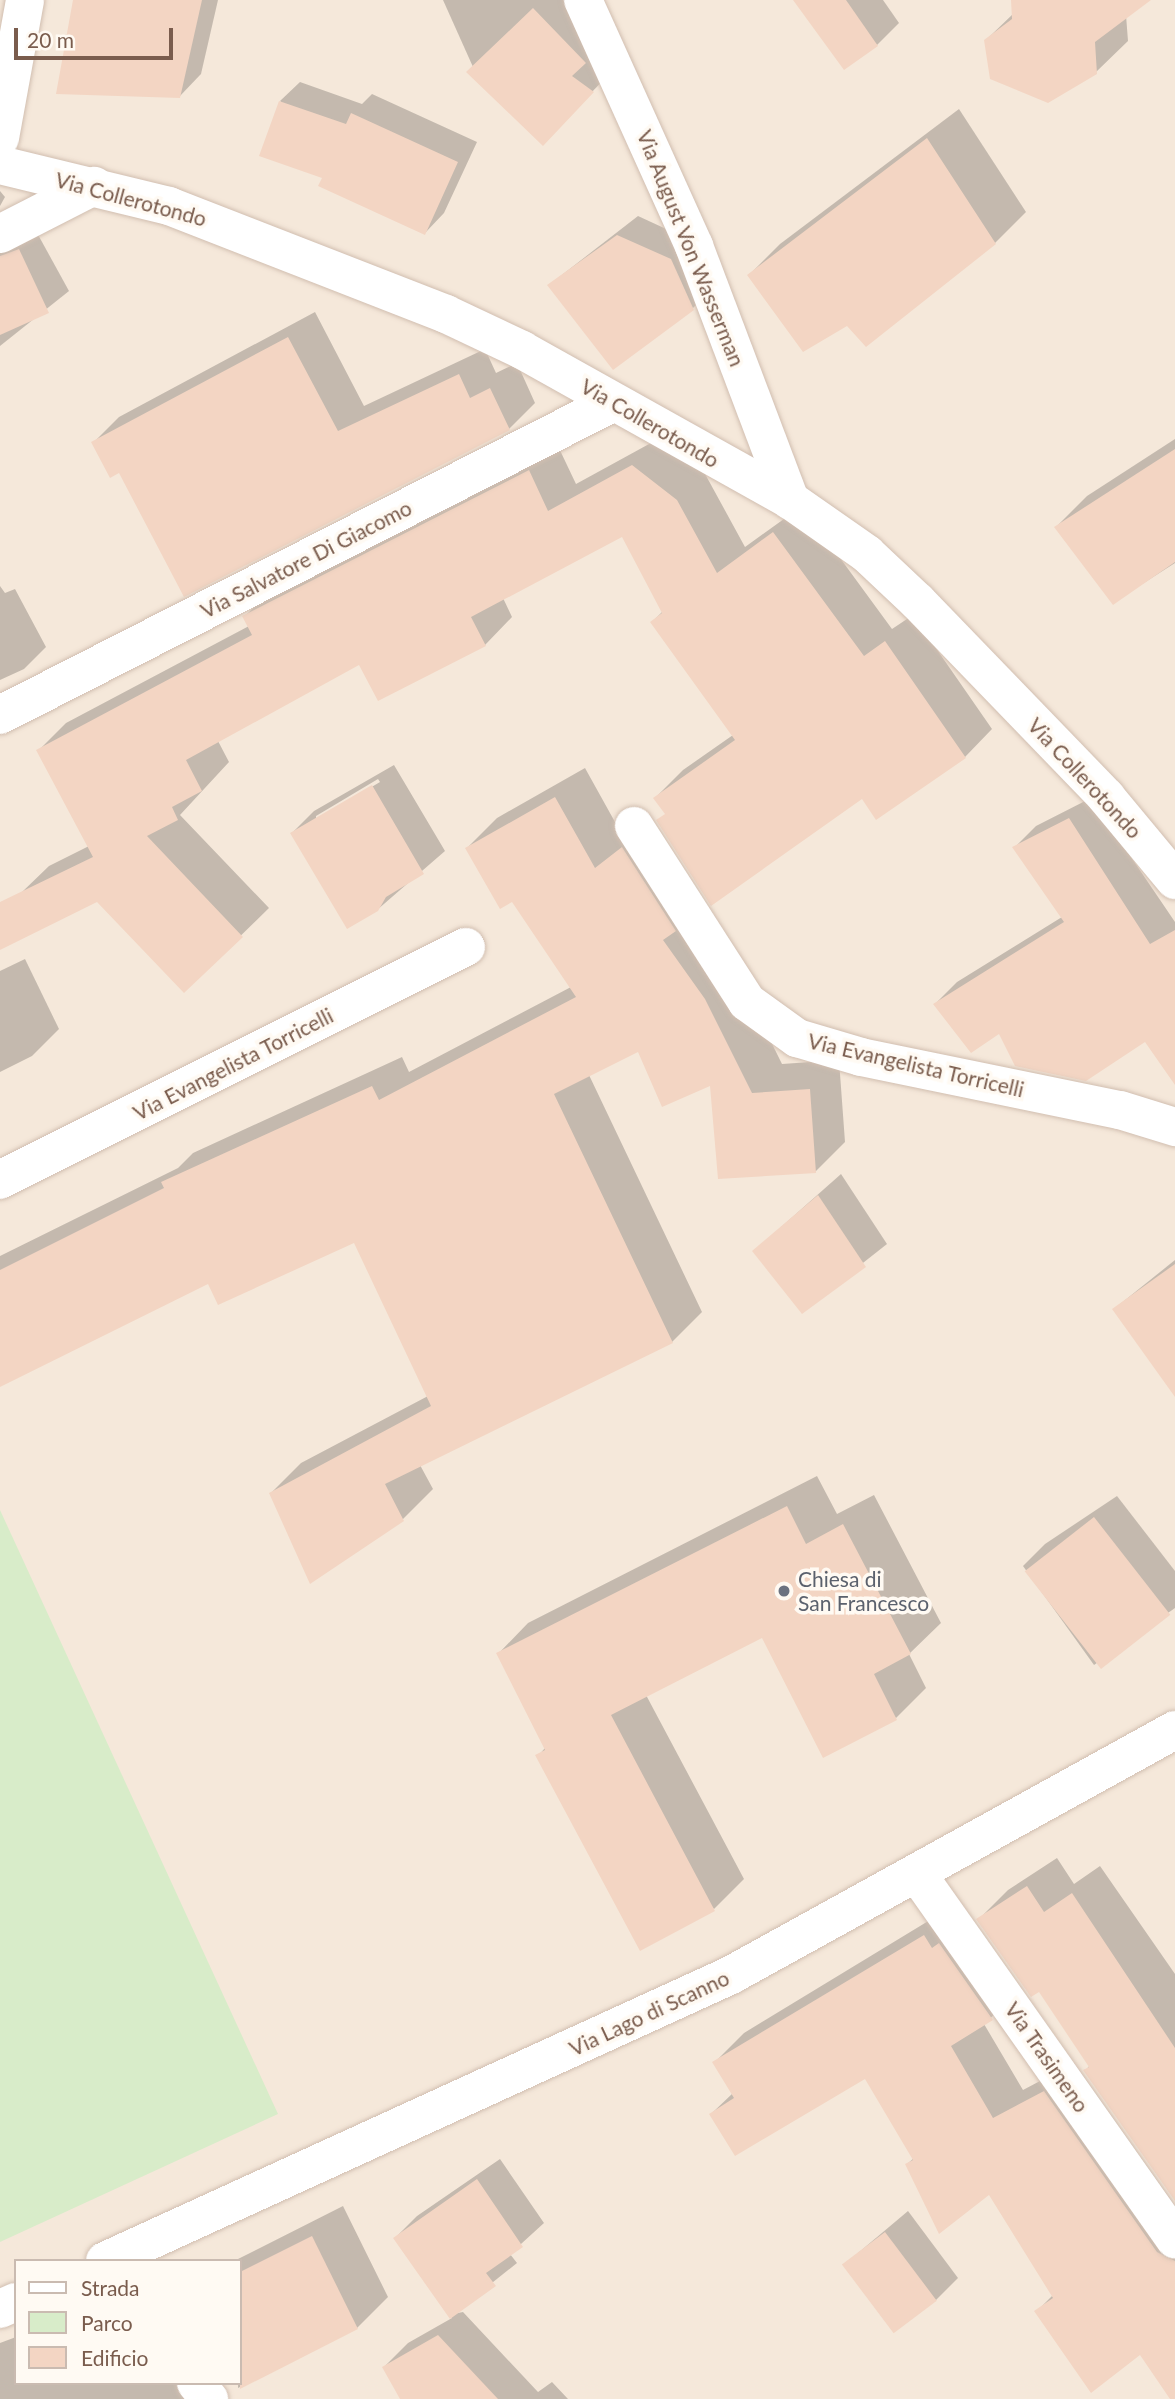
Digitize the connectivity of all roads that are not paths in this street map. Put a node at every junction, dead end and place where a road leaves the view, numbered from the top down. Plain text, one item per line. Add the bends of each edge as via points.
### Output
1 (24, 0) edge
2 (583, 0) edge
3 (0, 138) edge
4 (0, 165) edge
5 (94, 186) junction
6 (0, 234) edge
7 (612, 403) junction
8 (790, 500) junction
9 (0, 715) edge
10 (634, 826) dead end
11 (1175, 880) edge
12 (466, 947) dead end
13 (1175, 1127) edge
14 (0, 1180) edge
15 (1175, 1730) edge
16 (918, 1875) junction
17 (1175, 2239) edge
18 (109, 2259) edge
19 (198, 2385) edge
20 (209, 2399) edge

1 - 3 street
2 - 8 street, Via August Von Wasserman via 694,246
4 - 5 street, Via Collerotondo
5 - 6 street
5 - 7 street, Via Collerotondo via 202,217 388,289 483,330
7 - 8 street, Via Collerotondo
7 - 9 street, Via Salvatore Di Giacomo
8 - 11 street, Via Collerotondo via 892,576 1106,797
10 - 13 street, Via Evangelista Torricelli via 747,1002 797,1038 861,1057 1119,1110
12 - 14 street, Via Evangelista Torricelli
15 - 16 street, Via Lago di Scanno
16 - 17 street, Via Trasimeno
16 - 18 street, Via Lago di Scanno via 674,2003
19 - 20 street

